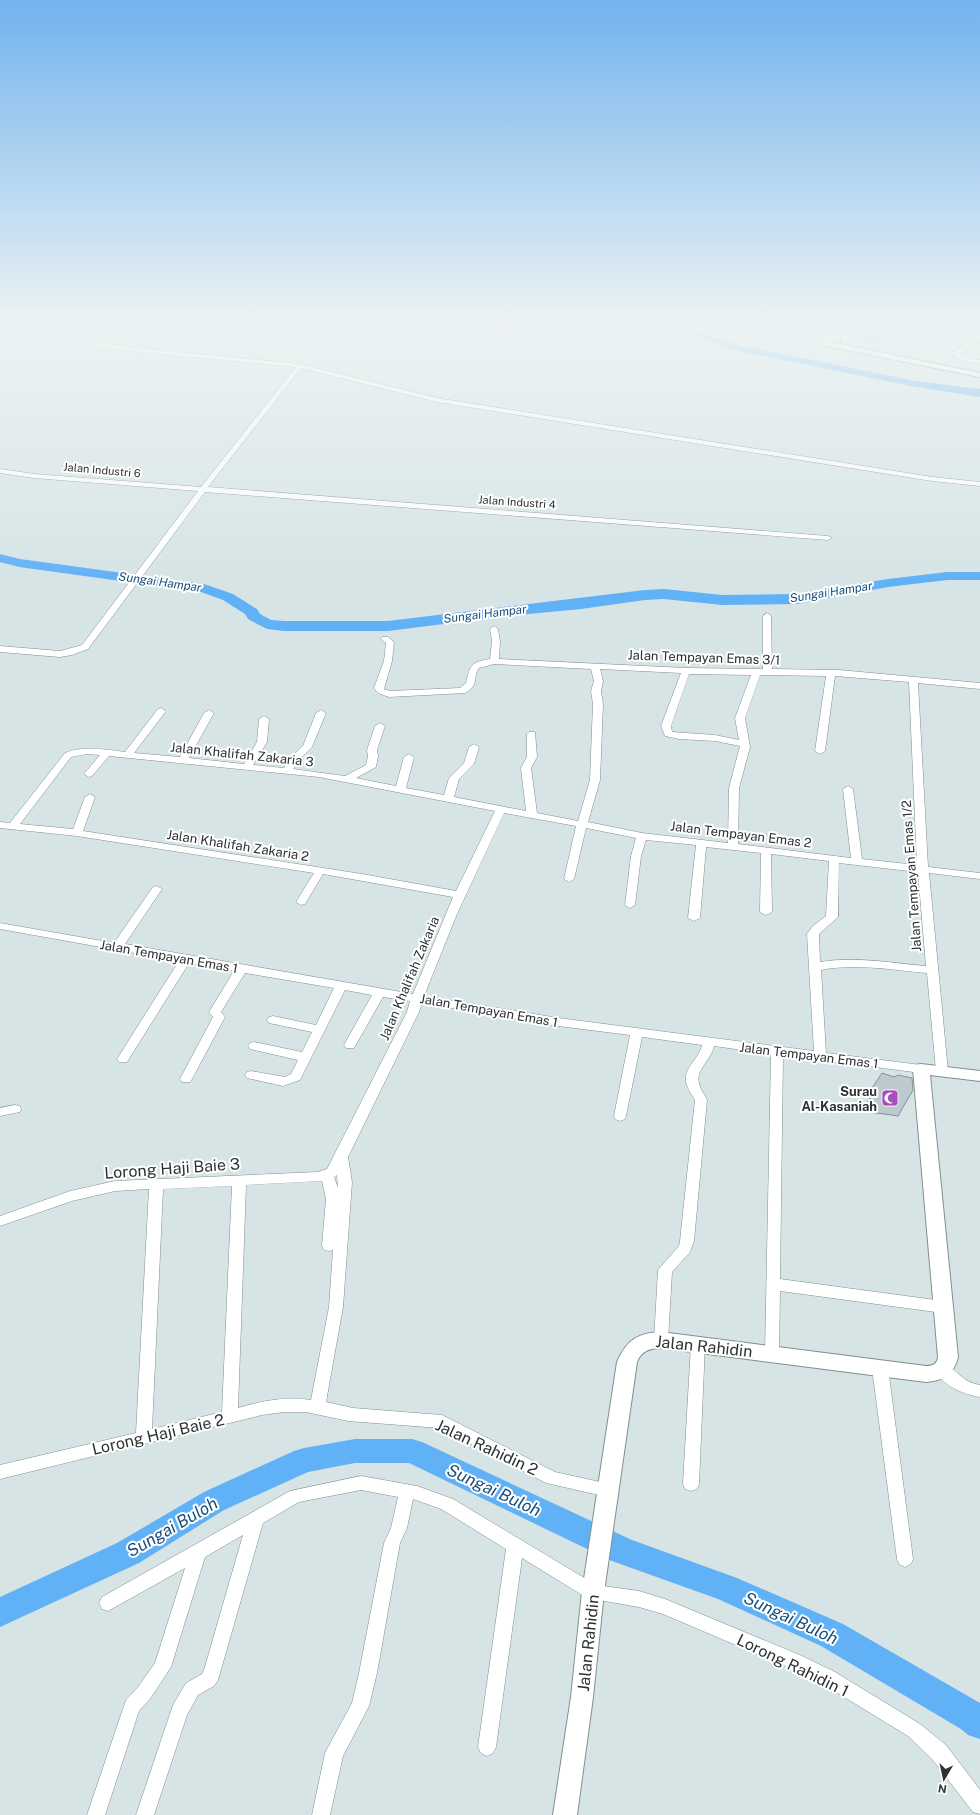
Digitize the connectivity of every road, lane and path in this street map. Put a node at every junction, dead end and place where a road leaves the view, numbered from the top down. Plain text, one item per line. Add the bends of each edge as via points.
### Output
1 (264, 412) edge
2 (509, 412) edge
3 (0, 471) edge
4 (980, 484) edge
5 (204, 489) junction
6 (828, 538) dead end
7 (767, 616) dead end
8 (494, 629) dead end
9 (385, 639) dead end
10 (0, 649) edge
11 (494, 661) junction
12 (595, 666) junction
13 (686, 671) junction
14 (756, 672) junction
15 (768, 672) junction
16 (831, 673) junction
17 (913, 679) junction
18 (980, 686) edge
19 (161, 711) dead end
20 (209, 713) dead end
21 (321, 713) dead end
22 (264, 719) dead end
23 (380, 726) dead end
24 (532, 734) dead end
25 (744, 744) junction
26 (474, 747) dead end
27 (820, 751) dead end
28 (107, 753) junction
29 (127, 756) junction
30 (409, 757) dead end
31 (183, 761) junction
32 (247, 767) junction
33 (287, 770) junction
34 (89, 774) dead end
35 (346, 779) junction
36 (848, 789) dead end
37 (400, 790) junction
38 (90, 797) dead end
39 (448, 799) junction
40 (501, 809) junction
41 (532, 815) junction
42 (582, 824) junction
43 (0, 825) edge
44 (13, 826) junction
45 (0, 830) edge
46 (77, 833) junction
47 (642, 836) junction
48 (701, 843) junction
49 (733, 847) junction
50 (766, 851) junction
51 (834, 859) junction
52 (857, 862) junction
53 (923, 870) junction
54 (320, 871) junction
55 (980, 876) edge
56 (569, 879) dead end
57 (157, 889) dead end
58 (459, 895) junction
59 (301, 902) dead end
60 (630, 905) dead end
61 (766, 912) dead end
62 (694, 918) dead end
63 (0, 926) edge
64 (117, 947) junction
65 (186, 959) junction
66 (815, 967) junction
67 (241, 969) junction
68 (932, 970) junction
69 (341, 986) junction
70 (380, 992) junction
71 (417, 998) junction
72 (273, 1020) dead end
73 (319, 1030) junction
74 (637, 1033) junction
75 (709, 1042) junction
76 (350, 1045) dead end
77 (254, 1046) dead end
78 (777, 1051) junction
79 (306, 1056) junction
80 (820, 1057) junction
81 (123, 1059) dead end
82 (921, 1069) junction
83 (942, 1071) junction
84 (251, 1075) dead end
85 (980, 1076) edge
86 (186, 1079) dead end
87 (15, 1109) dead end
88 (0, 1112) edge
89 (620, 1116) dead end
90 (341, 1157) junction
91 (326, 1175) junction
92 (240, 1180) junction
93 (156, 1184) junction
94 (0, 1221) edge
95 (328, 1246) dead end
96 (773, 1284) junction
97 (943, 1307) junction
98 (661, 1340) junction
99 (698, 1344) junction
100 (772, 1354) junction
101 (880, 1368) junction
102 (943, 1370) junction
103 (980, 1391) edge
104 (317, 1407) junction
105 (230, 1417) junction
106 (144, 1436) junction
107 (0, 1472) edge
108 (691, 1484) dead end
109 (407, 1492) junction
110 (606, 1499) junction
111 (256, 1518) junction
112 (515, 1545) junction
113 (198, 1552) junction
114 (905, 1559) dead end
115 (594, 1585) junction
116 (108, 1603) dead end
117 (487, 1747) dead end
118 (980, 1805) edge
119 (96, 1815) edge
120 (145, 1815) edge
121 (321, 1815) edge
122 (565, 1815) edge

1 - 5 street
2 - 4 street via 932,479
3 - 5 street, Jalan Industri 6
5 - 6 street, Jalan Industri 4
5 - 10 street via 85,647 60,654
7 - 15 street
8 - 11 street
9 - 11 street, Jalan Tempayan Emas 3/1 via 390,642 388,661 380,688 381,692 385,693 462,691 471,685 474,666
11 - 12 street, Jalan Tempayan Emas 3/1
12 - 13 street, Jalan Tempayan Emas 3/1
12 - 42 street via 600,679 596,691 598,704 595,780
13 - 14 street, Jalan Tempayan Emas 3/1
13 - 25 street via 666,726 668,734
14 - 15 street, Jalan Tempayan Emas 3/1
14 - 25 street via 740,718
15 - 16 street, Jalan Tempayan Emas 3/1
16 - 17 street, Jalan Tempayan Emas 3/1
16 - 27 street
17 - 18 street, Jalan Tempayan Emas 3/1
17 - 53 street, Jalan Tempayan Emas 1/2
19 - 29 street
20 - 31 street
21 - 33 street via 307,747
22 - 32 street via 262,742
23 - 35 street via 372,750 371,768
24 - 41 street via 533,754 526,768
25 - 49 street via 734,788
26 - 39 street via 469,764 454,778
28 - 29 street, Jalan Khalifah Zakaria 3
28 - 34 street
28 - 44 street, Jalan Khalifah Zakaria 3 via 81,751 68,755
29 - 31 street, Jalan Khalifah Zakaria 3
30 - 37 street
31 - 32 street, Jalan Khalifah Zakaria 3
32 - 33 street, Jalan Khalifah Zakaria 3
33 - 35 street, Jalan Khalifah Zakaria 3
35 - 37 street, Jalan Khalifah Zakaria 3
36 - 52 street
37 - 39 street, Jalan Khalifah Zakaria 3
38 - 46 street
39 - 40 street, Jalan Khalifah Zakaria 3
40 - 41 street, Jalan Tempayan Emas 2
40 - 58 street, Jalan Khalifah Zakaria
41 - 42 street, Jalan Tempayan Emas 2
42 - 47 street, Jalan Tempayan Emas 2
42 - 56 street
43 - 44 street, Jalan Khalifah Zakaria 2
44 - 45 street
44 - 46 street, Jalan Khalifah Zakaria 2
46 - 54 street, Jalan Khalifah Zakaria 2
47 - 48 street, Jalan Tempayan Emas 2
47 - 60 street via 636,856
48 - 49 street, Jalan Tempayan Emas 2
48 - 62 street
49 - 50 street, Jalan Tempayan Emas 2
50 - 51 street, Jalan Tempayan Emas 2
50 - 61 street
51 - 52 street, Jalan Tempayan Emas 2
51 - 66 street via 832,915 830,920 815,928 813,934
52 - 53 street, Jalan Tempayan Emas 2
53 - 55 street, Jalan Tempayan Emas 2
53 - 68 street, Jalan Tempayan Emas 1/2
54 - 58 street, Jalan Khalifah Zakaria 2
54 - 59 street
57 - 64 street
58 - 71 street, Jalan Khalifah Zakaria
63 - 64 street, Jalan Tempayan Emas 1
64 - 65 street, Jalan Tempayan Emas 1
65 - 67 street, Jalan Tempayan Emas 1
65 - 81 street
66 - 68 street via 853,963
66 - 80 street
67 - 69 street, Jalan Tempayan Emas 1
67 - 86 street via 215,1012 219,1017
68 - 83 street, Jalan Tempayan Emas 1/2
69 - 70 street, Jalan Tempayan Emas 1
69 - 73 street
70 - 71 street, Jalan Tempayan Emas 1
70 - 76 street
71 - 74 street, Jalan Tempayan Emas 1
71 - 90 street, Jalan Khalifah Zakaria via 413,1012
72 - 73 street
73 - 79 street
74 - 75 street, Jalan Tempayan Emas 1
74 - 89 street
75 - 78 street, Jalan Tempayan Emas 1
75 - 98 street via 707,1053 692,1072 692,1082 701,1100 687,1241 685,1248 665,1270
77 - 79 street
78 - 80 street, Jalan Tempayan Emas 1
78 - 96 street
79 - 84 street via 296,1077 288,1082
80 - 82 street, Jalan Tempayan Emas 1
82 - 83 street, Jalan Tempayan Emas 1
82 - 97 street
83 - 85 street, Jalan Tempayan Emas 1
87 - 88 street
90 - 91 street via 332,1172
90 - 104 street via 345,1182 336,1307
91 - 92 street, Lorong Haji Baie 3
91 - 95 street via 331,1181 333,1195
92 - 93 street, Lorong Haji Baie 3
92 - 105 street
93 - 94 street, Lorong Haji Baie 3 via 115,1186 70,1196
93 - 106 street
96 - 97 street
96 - 100 street
97 - 102 street via 948,1357
98 - 99 street, Jalan Rahidin
98 - 110 street, Jalan Rahidin via 641,1343 630,1354 627,1362
99 - 100 street, Jalan Rahidin
99 - 108 street
100 - 101 street, Jalan Rahidin
101 - 102 street, Jalan Rahidin via 926,1374 936,1374
101 - 114 street
102 - 103 street via 954,1382
104 - 105 street, Lorong Haji Baie 2 via 290,1404 261,1408
104 - 110 street, Jalan Rahidin 2 via 352,1415 442,1422 552,1478
105 - 106 street, Lorong Haji Baie 2
106 - 107 street, Lorong Haji Baie 2
109 - 111 street via 361,1483 296,1496
109 - 112 street via 447,1504
109 - 121 street via 399,1528 392,1543 360,1706 334,1753
110 - 115 street, Jalan Rahidin
111 - 113 street
111 - 120 street via 212,1674 208,1680 192,1689 182,1705
112 - 115 street
112 - 117 street
113 - 116 street
113 - 119 street via 162,1667 132,1706
115 - 118 street, Lorong Rahidin 1 via 664,1607 829,1678 914,1730 939,1752
115 - 122 street, Jalan Rahidin via 582,1697

